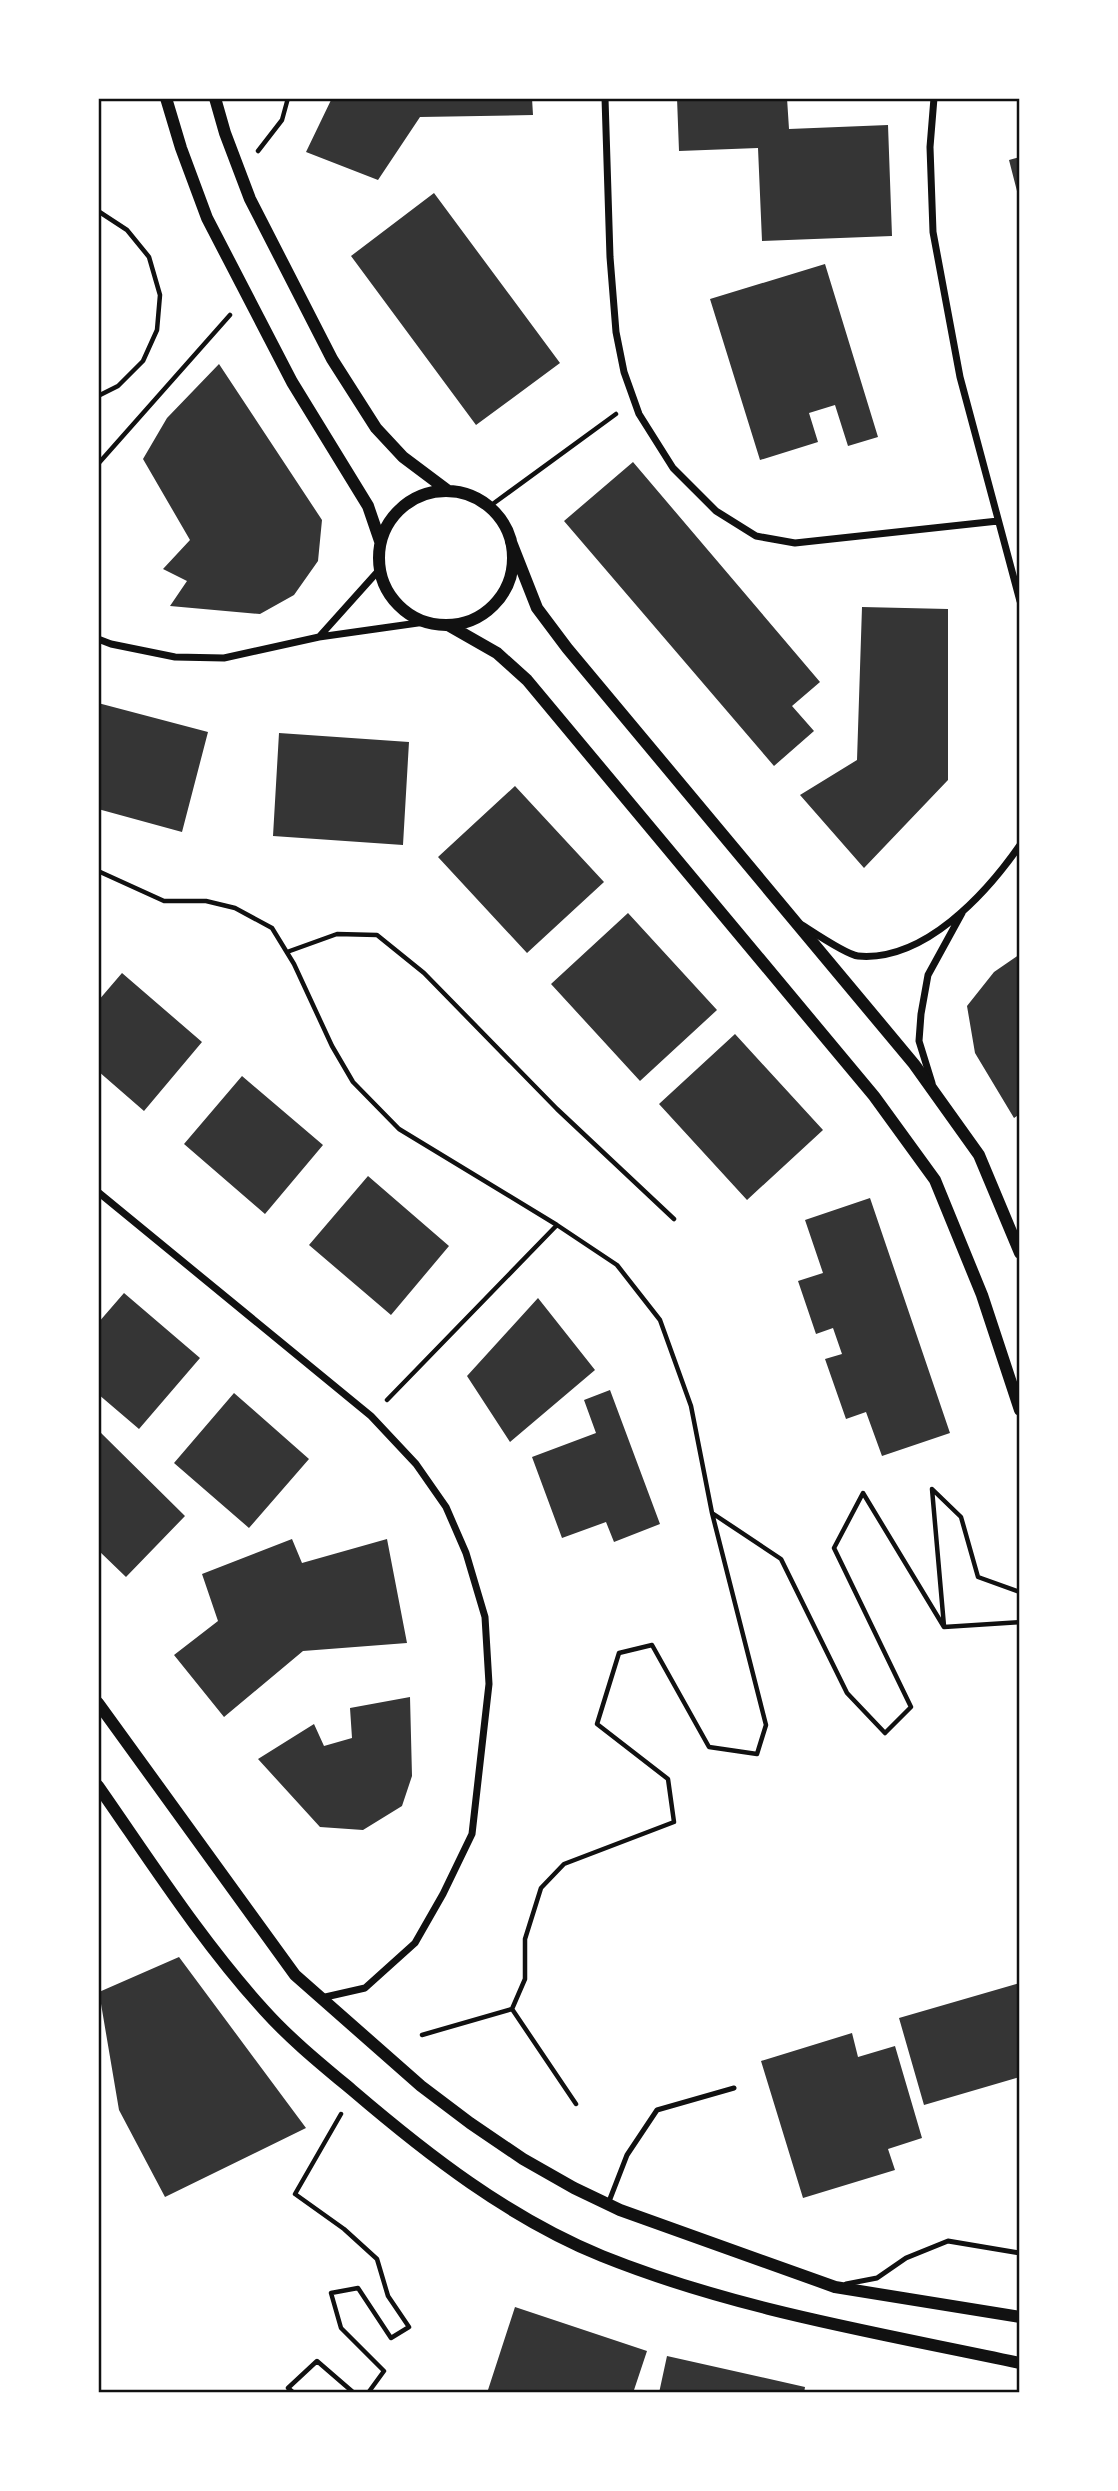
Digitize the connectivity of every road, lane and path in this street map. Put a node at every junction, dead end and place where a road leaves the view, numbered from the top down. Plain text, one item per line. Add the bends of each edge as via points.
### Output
1 (166, 98) edge
2 (215, 98) edge
3 (288, 98) edge
4 (605, 98) edge
5 (934, 98) edge
6 (241, 174) junction
7 (98, 211) edge
8 (247, 296) junction
9 (98, 396) edge
10 (634, 400) junction
11 (98, 464) edge
12 (447, 490) junction
13 (490, 506) junction
14 (998, 521) junction
15 (380, 541) junction
16 (511, 542) junction
17 (380, 569) junction
18 (1020, 601) edge
19 (425, 622) junction
20 (448, 625) junction
21 (319, 637) junction
22 (98, 639) edge
23 (1020, 845) edge
24 (98, 870) edge
25 (963, 910) junction
26 (795, 921) junction
27 (287, 952) junction
28 (934, 1090) junction
29 (98, 1192) edge
30 (674, 1219) dead end
31 (557, 1225) junction
32 (1020, 1253) edge
33 (1020, 1410) edge
34 (371, 1416) junction
35 (712, 1513) junction
36 (1020, 1592) edge
37 (1020, 1622) edge
38 (944, 1627) junction
39 (98, 1703) edge
40 (98, 1786) edge
41 (321, 1998) junction
42 (512, 2010) junction
43 (422, 2035) dead end
44 (734, 2088) dead end
45 (354, 2092) junction
46 (576, 2104) dead end
47 (608, 2204) junction
48 (1020, 2253) edge
49 (835, 2287) junction
50 (1020, 2317) edge
51 (1020, 2363) edge
52 (294, 2393) edge
53 (354, 2393) edge
54 (368, 2393) edge

1 - 8 street via 207,218
2 - 6 street
3 - 6 path via 282,120
4 - 10 street via 616,332
5 - 14 street via 930,147 933,232 960,377
6 - 12 street via 332,359 376,429 403,457
7 - 9 path via 127,230 149,257 160,295 157,330 143,361 118,386
8 - 11 path
8 - 15 street via 292,382 368,506
10 - 13 path
10 - 14 street via 673,468 716,511 756,536 795,543
12 - 13 street via 470,494
12 - 15 street via 405,504
13 - 16 street
14 - 18 street
15 - 17 street
16 - 20 street via 509,582 499,599 485,612
16 - 26 street via 537,608
17 - 19 street via 395,602
17 - 21 street
19 - 20 street
19 - 21 street
20 - 33 street via 497,653 527,680 906,1138 935,1180 958,1234
21 - 22 street via 224,658 175,657
23 - 25 street via 1002,872
24 - 27 path via 164,901 206,901 236,908 272,928
25 - 26 street via 934,933 894,954 855,956
25 - 28 street via 928,975 920,1014 919,1041
26 - 28 street
27 - 30 path via 337,934 377,934 424,973 557,1109
27 - 31 path via 353,1082 390,1120 469,1174
28 - 32 street via 979,1155
29 - 34 street
31 - 34 path
31 - 35 path via 617,1265 660,1320 691,1406
34 - 41 street via 416,1464 446,1507 485,1617 489,1684 472,1834 443,1894 415,1943 365,1988
35 - 38 path via 781,1559 847,1693 885,1733 911,1707 834,1548 863,1493
35 - 42 path via 766,1725 757,1754 709,1747 652,1645 619,1653 597,1724 668,1779 674,1822 564,1864 541,1888 525,1939 524,1979
36 - 38 path via 978,1577 961,1517 932,1489
37 - 38 path
39 - 41 street via 295,1975
40 - 45 street via 226,1965 286,2032
41 - 47 street via 470,2123 523,2159
42 - 43 path
42 - 46 path
44 - 47 lane via 657,2110 627,2155
45 - 51 street via 442,2163 497,2200 601,2255 738,2302
45 - 54 path via 295,2193 377,2259 388,2296 409,2327 391,2338 358,2288 331,2293 341,2328 384,2371
47 - 49 street
48 - 49 lane via 948,2241 905,2258 877,2278
49 - 50 street
52 - 53 path via 288,2388 317,2361

